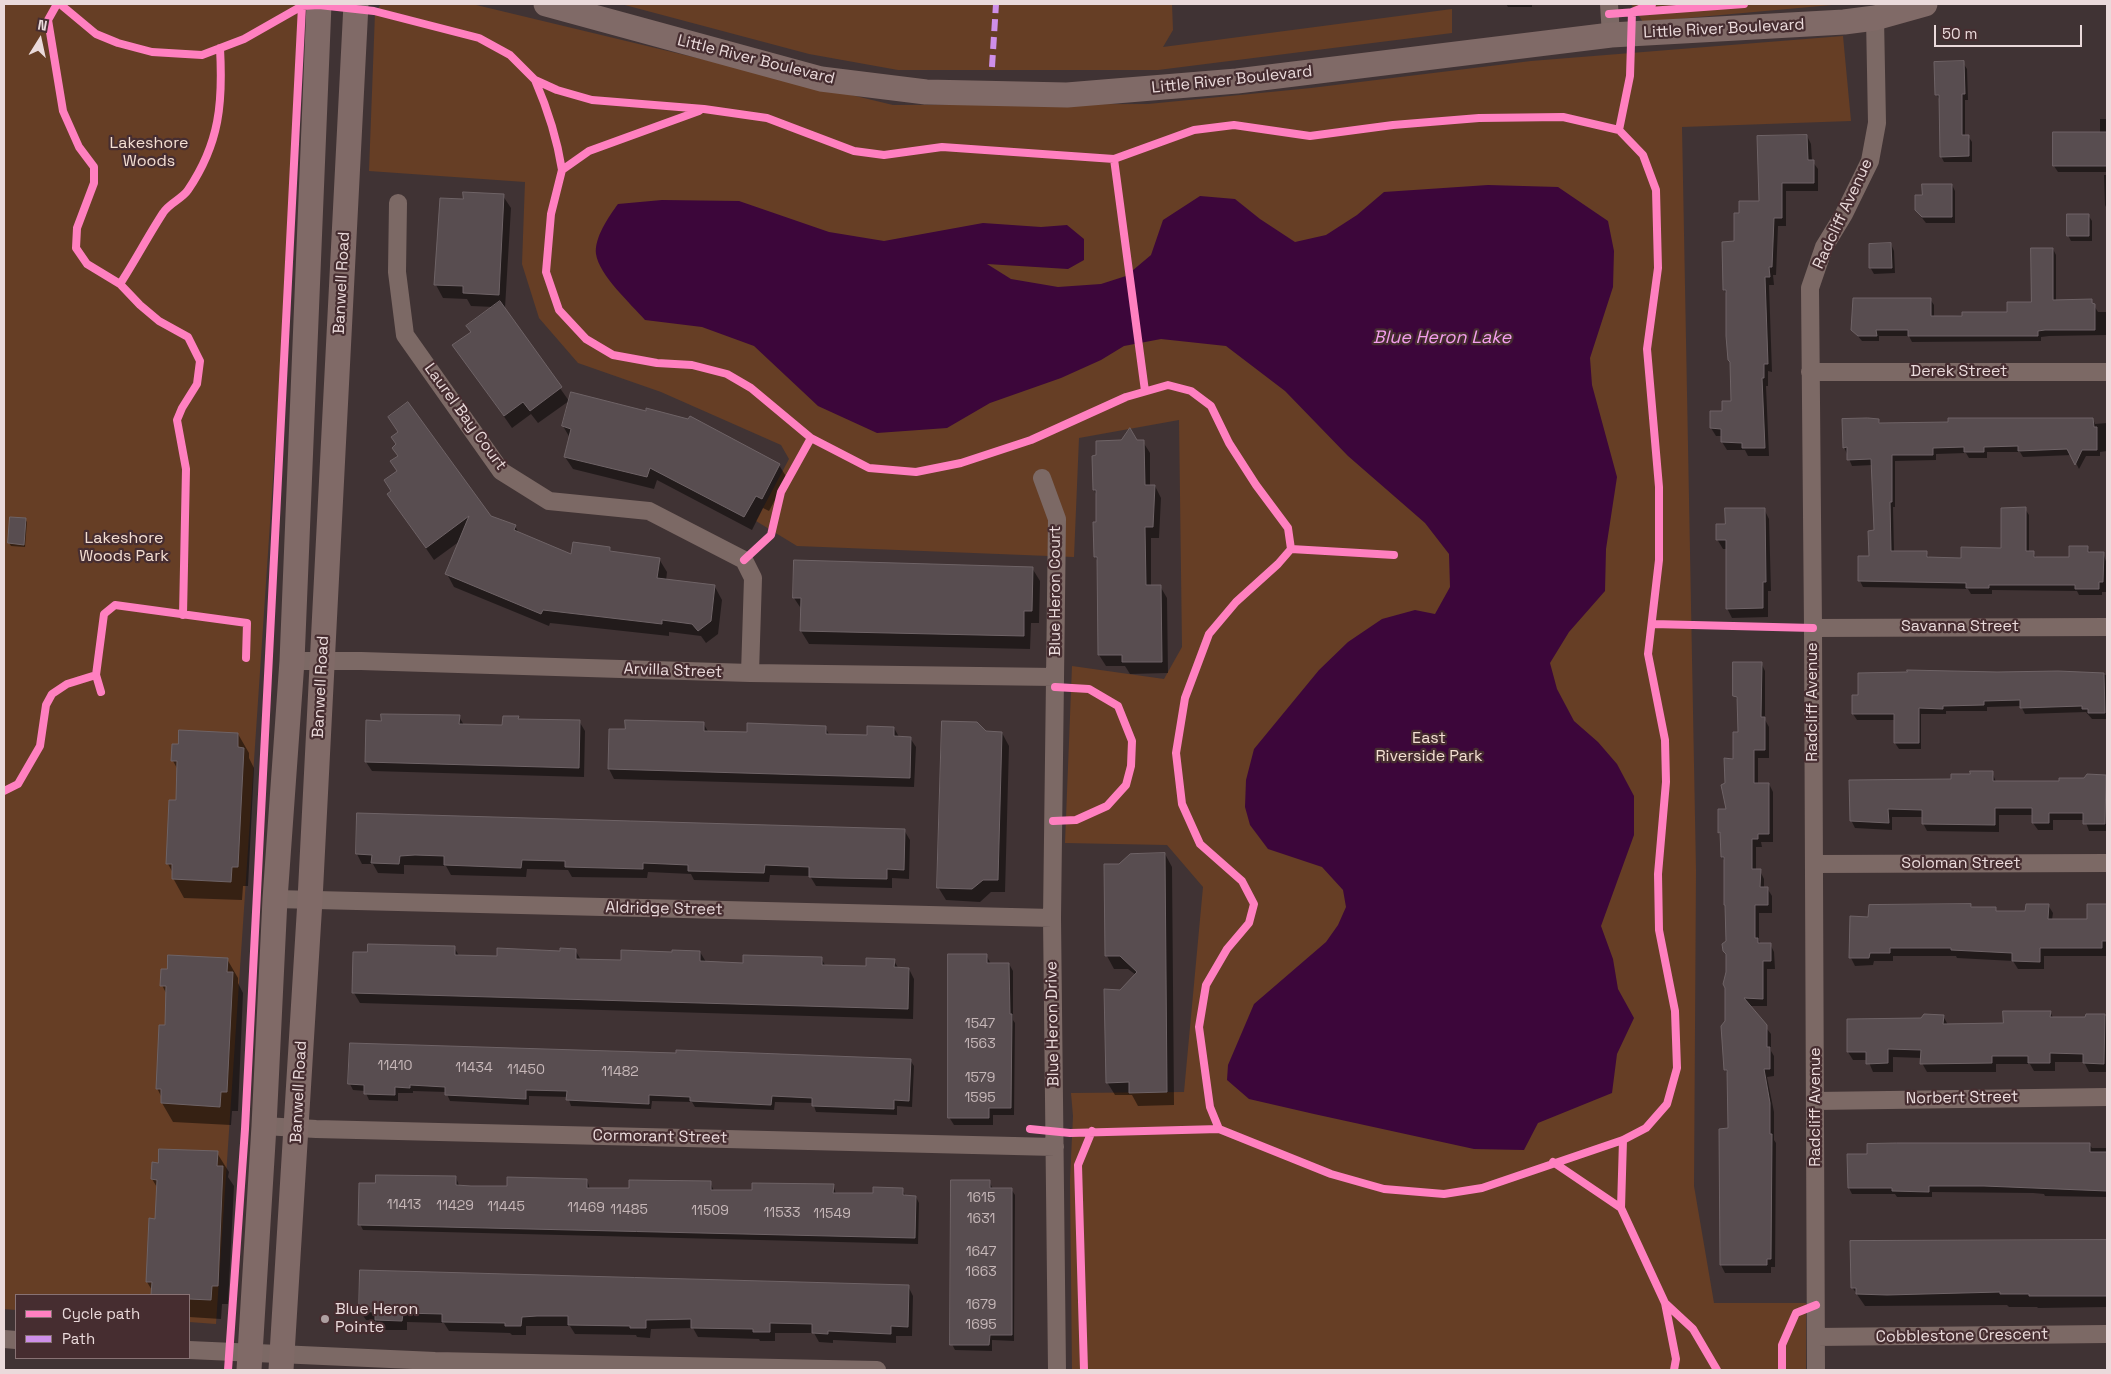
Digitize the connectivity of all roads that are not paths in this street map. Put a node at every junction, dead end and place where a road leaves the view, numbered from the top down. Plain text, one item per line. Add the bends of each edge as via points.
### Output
1 (319, 4) edge
2 (356, 4) edge
3 (546, 4) edge
4 (1609, 4) edge
5 (1924, 4) edge
6 (1875, 18) junction
7 (1610, 35) junction
8 (398, 202) dead end
9 (1810, 372) junction
10 (2107, 372) edge
11 (1042, 478) dead end
12 (2107, 627) edge
13 (1813, 628) junction
14 (292, 661) junction
15 (322, 661) junction
16 (750, 673) junction
17 (1055, 677) junction
18 (2107, 863) edge
19 (1814, 864) junction
20 (276, 899) junction
21 (310, 900) junction
22 (1052, 918) junction
23 (2107, 1097) edge
24 (1816, 1100) junction
25 (264, 1126) junction
26 (297, 1128) junction
27 (1055, 1147) junction
28 (2107, 1334) edge
29 (1816, 1337) junction
30 (190, 1350) edge
31 (249, 1362) edge
32 (282, 1362) edge
33 (436, 1366) edge
34 (590, 1367) edge
35 (818, 1369) edge
36 (877, 1370) edge
37 (1056, 1370) edge
38 (1816, 1370) edge

1 - 14 main road, Banwell Road
2 - 15 main road, Banwell Road
3 - 7 main road, Little River Boulevard via 821,79 926,92 1066,95 1228,82
4 - 7 street
5 - 6 main road, Little River Boulevard
6 - 7 main road, Little River Boulevard
6 - 9 street, Radcliff Avenue via 1877,123 1870,161 1824,247 1810,288
8 - 16 street, Laurel Bay Court via 397,272 405,335 501,471 549,501 649,511 744,560 753,578
9 - 10 street, Derek Street
9 - 13 street, Radcliff Avenue
11 - 17 street, Blue Heron Court via 1057,519
12 - 13 street, Savanna Street
13 - 19 street, Radcliff Avenue
14 - 15 street, Arvilla Street
14 - 20 main road, Banwell Road
15 - 16 street, Arvilla Street
15 - 21 main road, Banwell Road
16 - 17 street, Arvilla Street
17 - 22 street, Blue Heron Drive
18 - 19 street, Soloman Street
19 - 24 street, Radcliff Avenue
20 - 21 street, Aldridge Street
20 - 25 main road, Banwell Road
21 - 22 street, Aldridge Street
21 - 26 main road, Banwell Road
22 - 27 street, Blue Heron Drive
23 - 24 street, Norbert Street
24 - 29 street, Radcliff Avenue
25 - 26 street, Cormorant Street
25 - 31 main road, Banwell Road
26 - 27 street, Cormorant Street
26 - 32 main road, Banwell Road
27 - 37 street, Blue Heron Drive
28 - 29 street, Cobblestone Crescent
29 - 38 street, Radcliff Avenue
30 - 31 street
31 - 32 street
32 - 33 street
33 - 34 street
34 - 35 street
35 - 36 street

